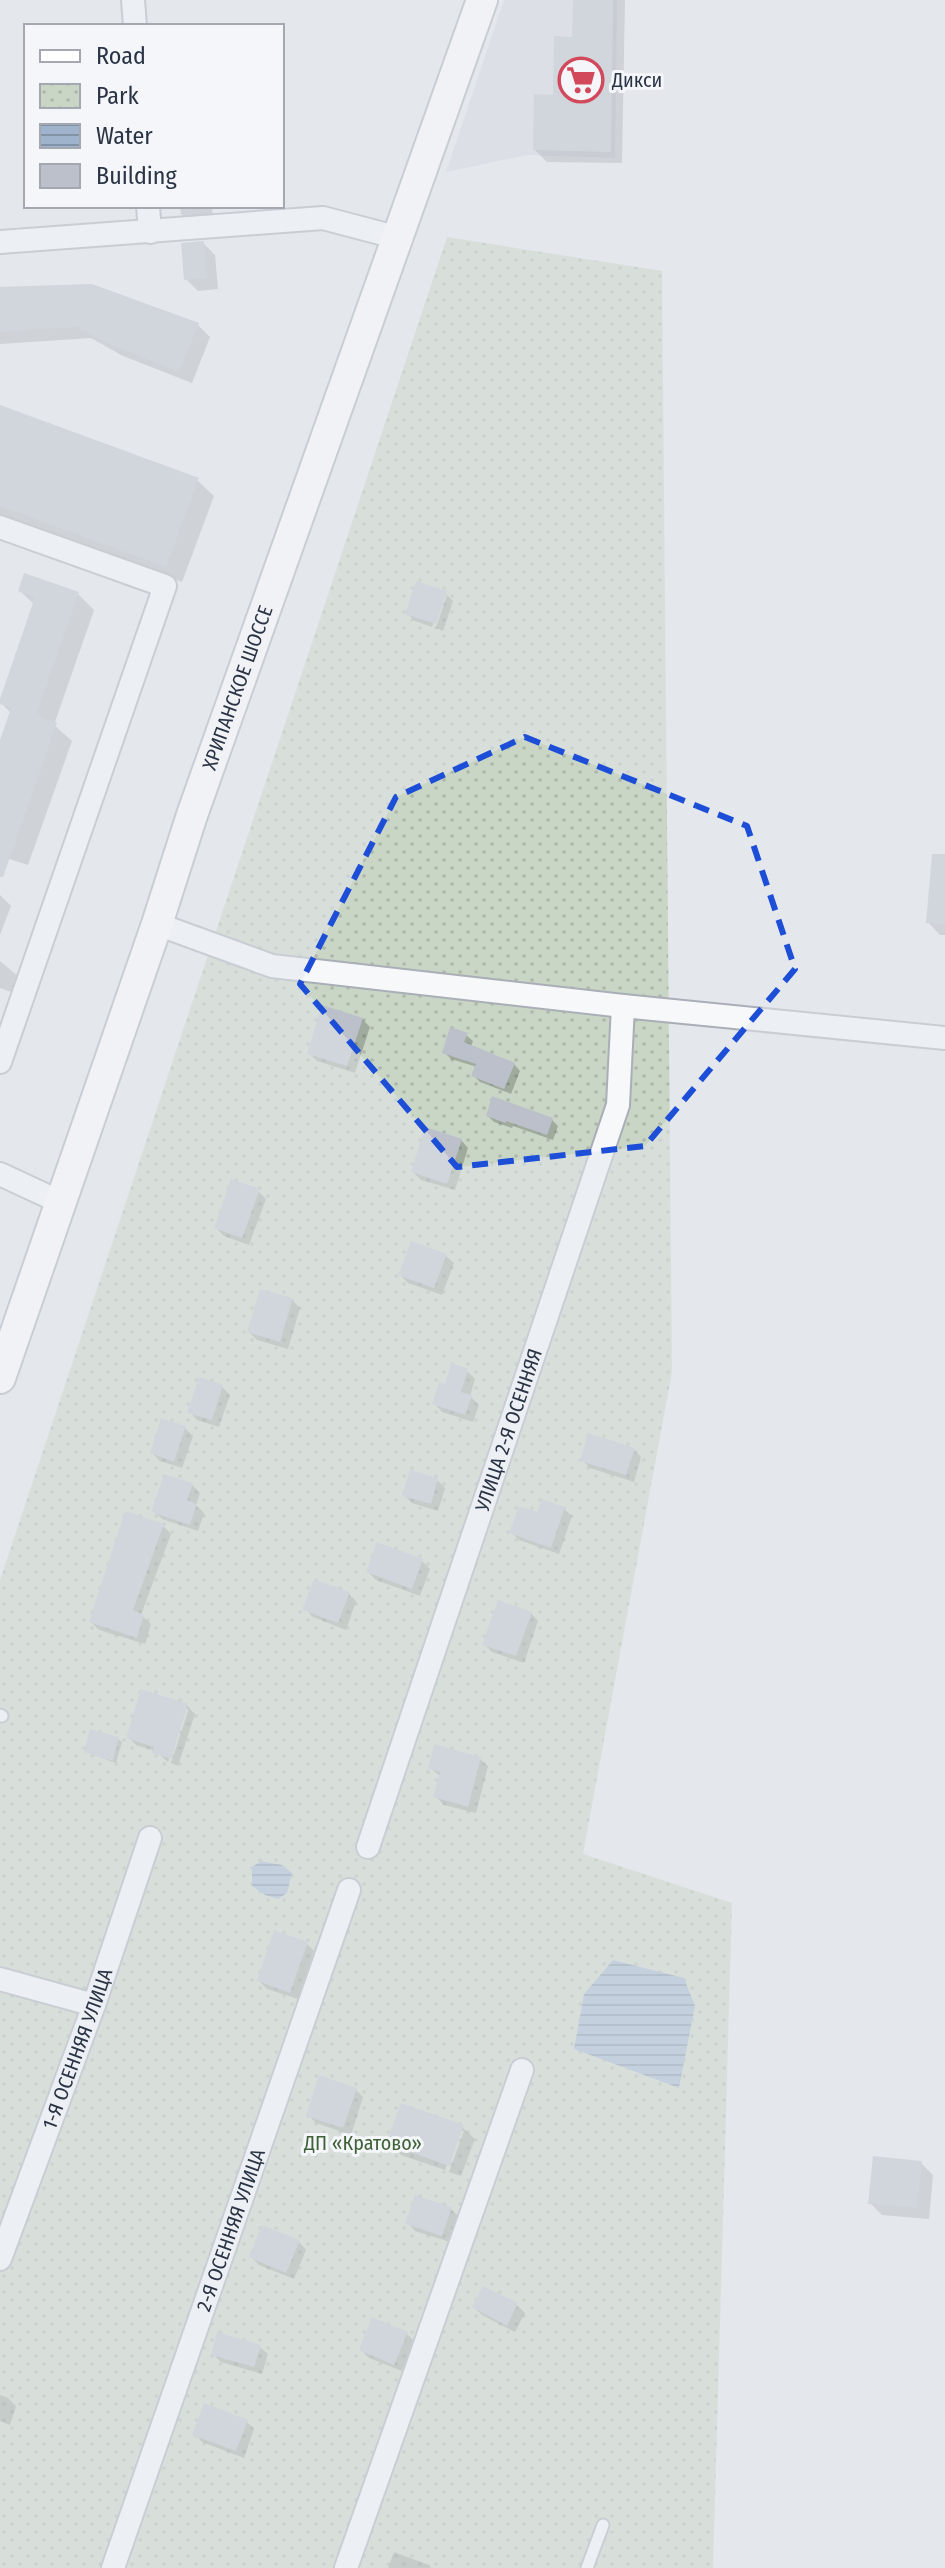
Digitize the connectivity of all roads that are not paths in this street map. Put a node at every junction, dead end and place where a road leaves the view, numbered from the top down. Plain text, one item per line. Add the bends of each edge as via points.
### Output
1 (133, 0) edge
2 (482, 0) edge
3 (135, 24) edge
4 (148, 208) edge
5 (150, 232) junction
6 (399, 238) junction
7 (0, 242) edge
8 (0, 527) edge
9 (157, 924) junction
10 (623, 1006) junction
11 (945, 1038) edge
12 (0, 1062) edge
13 (0, 1174) edge
14 (60, 1202) junction
15 (0, 1378) edge
16 (150, 1838) dead end
17 (368, 1847) dead end
18 (349, 1890) dead end
19 (0, 1979) edge
20 (94, 2005) junction
21 (522, 2070) dead end
22 (0, 2259) edge
23 (603, 2525) dead end
24 (113, 2568) edge
25 (346, 2568) edge
26 (587, 2568) edge

1 - 3 street
2 - 6 main road, ХРИПАНСКОЕ ШОССЕ
4 - 5 street
5 - 6 street via 323,218
5 - 7 street
6 - 9 main road, ХРИПАНСКОЕ ШОССЕ
8 - 12 street via 165,586
9 - 10 street via 272,966
9 - 14 main road, ХРИПАНСКОЕ ШОССЕ
10 - 11 street
10 - 17 street, УЛИЦА 2-Я ОСЕННЯЯ via 618,1105
13 - 14 street
14 - 15 main road, ХРИПАНСКОЕ ШОССЕ
16 - 20 street, 1-Я ОСЕННЯЯ УЛИЦА
18 - 24 street, 2-Я ОСЕННЯЯ УЛИЦА
19 - 20 street
20 - 22 street, 1-Я ОСЕННЯЯ УЛИЦА
21 - 25 street
23 - 26 lane

